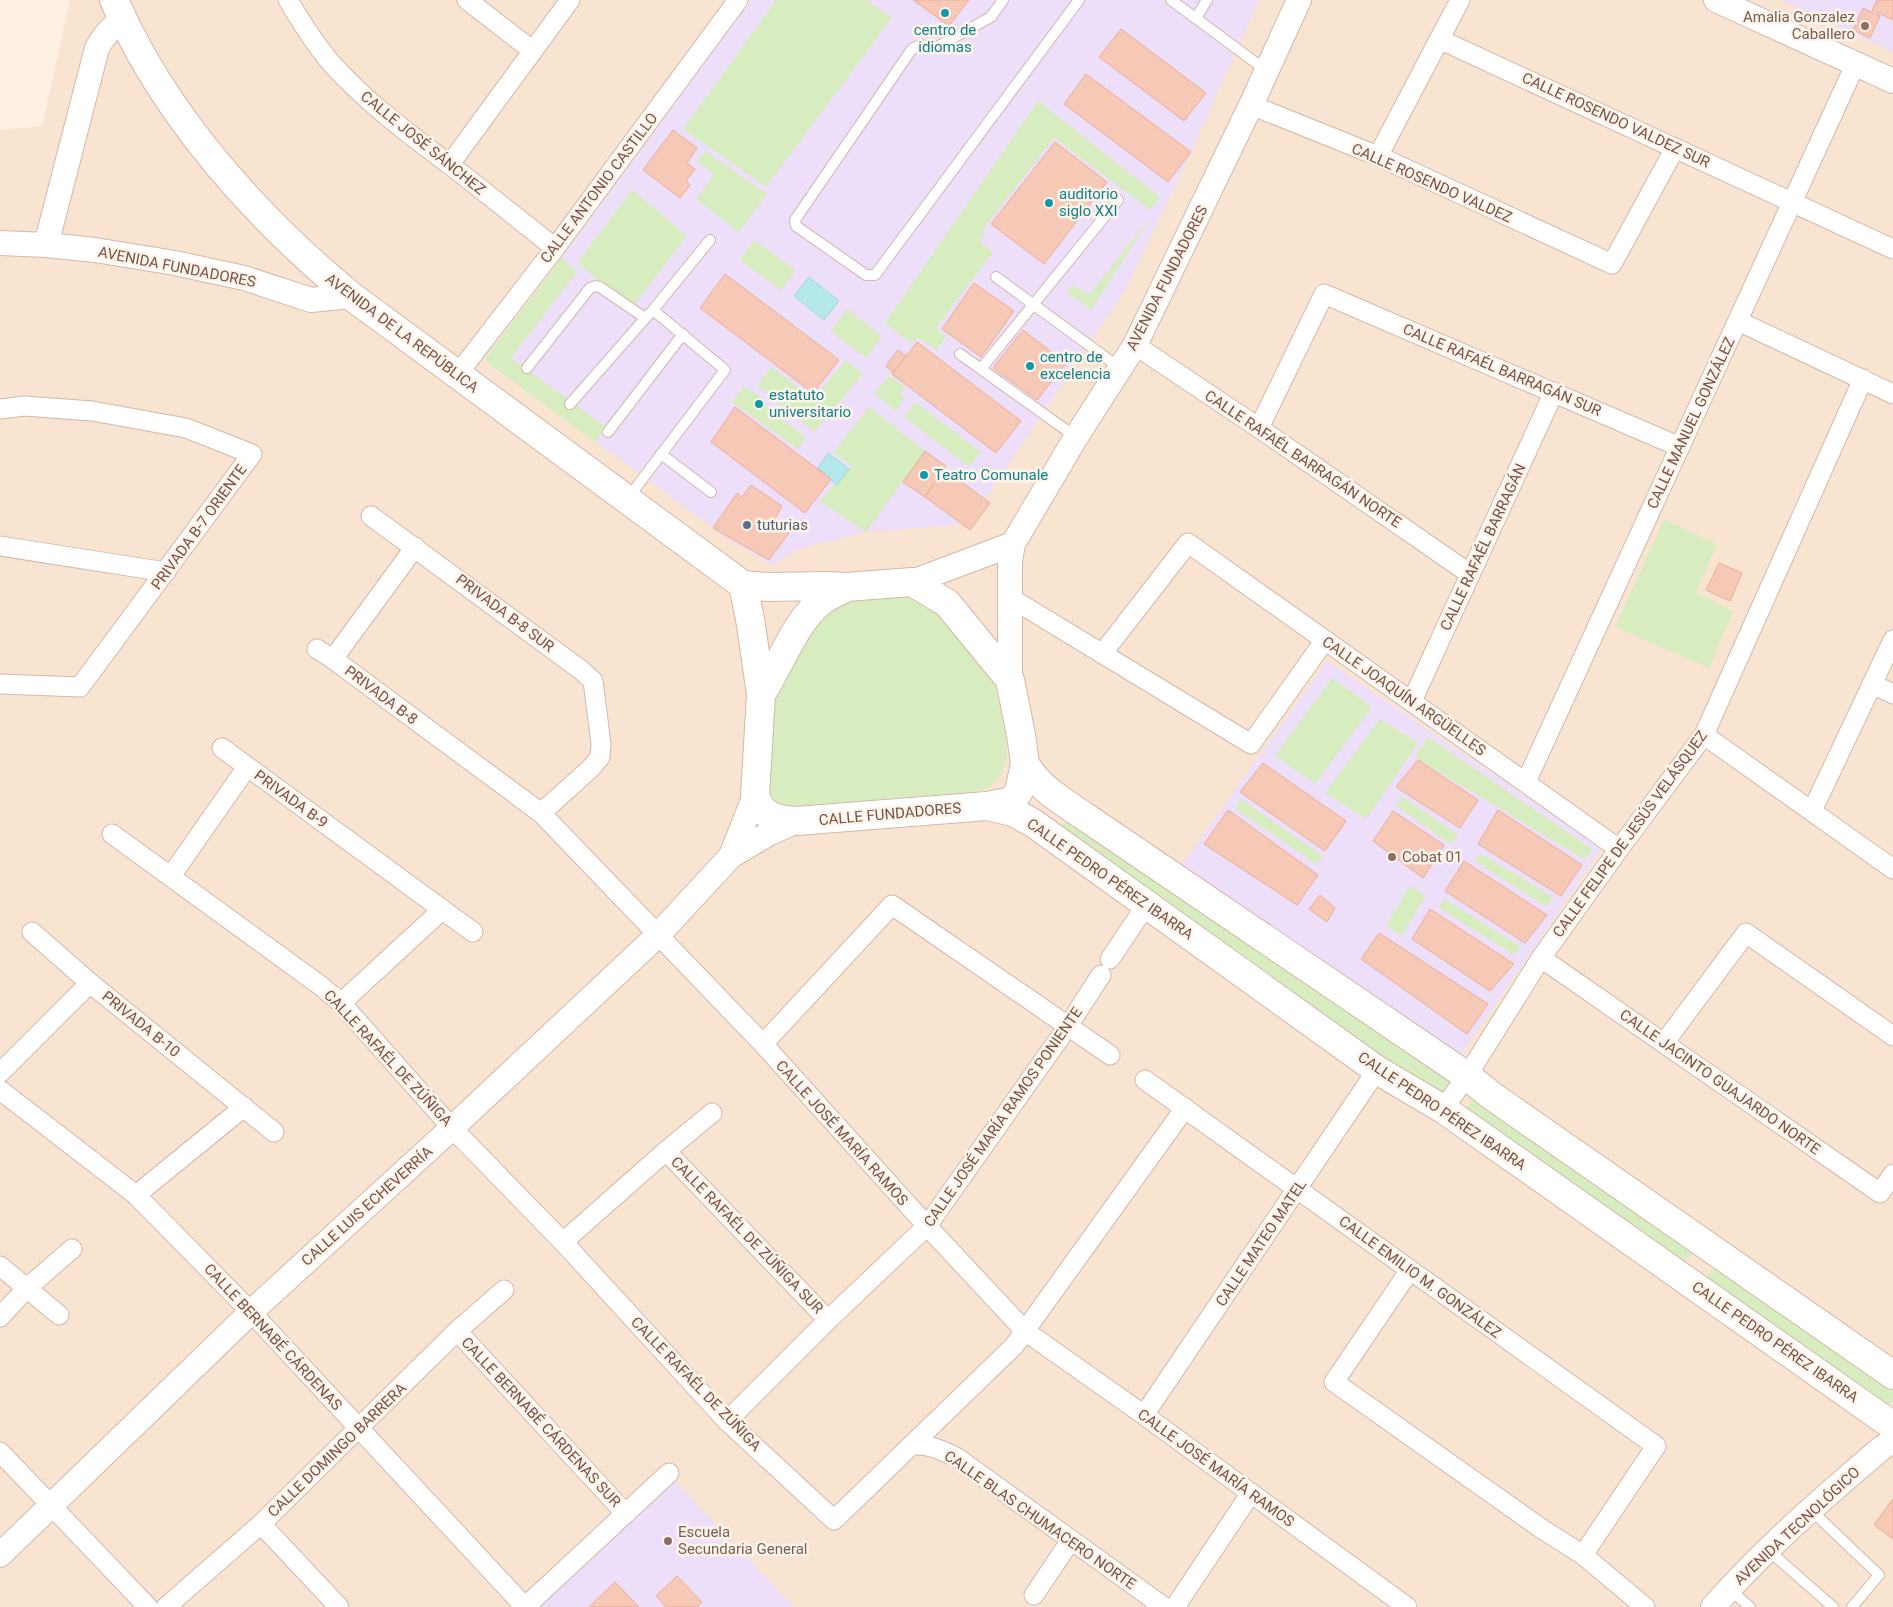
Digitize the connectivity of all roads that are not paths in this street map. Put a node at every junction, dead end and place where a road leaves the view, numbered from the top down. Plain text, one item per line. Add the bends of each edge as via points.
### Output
1 (288, 0) edge
2 (467, 0) edge
3 (570, 0) edge
4 (738, 0) edge
5 (1003, 0) edge
6 (1079, 0) edge
7 (1171, 0) edge
8 (1207, 0) edge
9 (1299, 0) edge
10 (1460, 0) edge
11 (1727, 2) edge
12 (119, 10) edge
13 (1196, 18) junction
14 (1440, 39) junction
15 (533, 51) junction
16 (1856, 63) junction
17 (1266, 72) junction
18 (1893, 81) edge
19 (1251, 104) junction
20 (1675, 148) junction
21 (1378, 156) junction
22 (450, 164) junction
23 (1118, 200) dead end
24 (1793, 202) junction
25 (710, 240) dead end
26 (0, 244) edge
27 (46, 245) junction
28 (555, 248) junction
29 (1893, 249) edge
30 (996, 277) dead end
31 (351, 296) junction
32 (1034, 304) junction
33 (653, 310) junction
34 (645, 318) junction
35 (1738, 321) junction
36 (683, 334) junction
37 (1135, 345) junction
38 (960, 354) dead end
39 (527, 368) dead end
40 (1120, 368) junction
41 (980, 369) junction
42 (457, 375) junction
43 (1862, 380) junction
44 (1554, 392) junction
45 (1893, 394) edge
46 (570, 404) dead end
47 (0, 409) edge
48 (1259, 428) junction
49 (608, 432) dead end
50 (1076, 437) junction
51 (1680, 447) junction
52 (662, 454) junction
53 (711, 492) dead end
54 (628, 499) junction
55 (371, 516) dead end
56 (1012, 544) junction
57 (0, 546) edge
58 (415, 547) junction
59 (166, 572) junction
60 (1470, 574) junction
61 (912, 582) junction
62 (743, 585) junction
63 (847, 587) junction
64 (1009, 597) junction
65 (1325, 640) junction
66 (1893, 640) edge
67 (1102, 654) junction
68 (1010, 680) junction
69 (0, 684) edge
70 (1872, 684) junction
71 (761, 694) junction
72 (1893, 694) edge
73 (1412, 701) junction
74 (1704, 735) junction
75 (222, 748) dead end
76 (1025, 764) junction
77 (247, 767) junction
78 (1526, 782) junction
79 (755, 795) junction
80 (987, 806) junction
81 (1812, 811) junction
82 (542, 813) junction
83 (1084, 816) junction
84 (797, 821) junction
85 (112, 834) dead end
86 (1063, 844) junction
87 (1619, 849) junction
88 (731, 856) junction
89 (1893, 869) edge
90 (170, 876) junction
91 (1147, 904) junction
92 (442, 910) junction
93 (32, 932) dead end
94 (473, 932) dead end
95 (658, 936) junction
96 (1541, 958) junction
97 (90, 983) junction
98 (341, 1003) junction
99 (1068, 1026) junction
100 (1893, 1036) edge
101 (1664, 1043) junction
102 (763, 1044) junction
103 (1110, 1055) dead end
104 (1377, 1070) junction
105 (0, 1073) edge
106 (1467, 1076) junction
107 (1145, 1080) dead end
108 (0, 1090) edge
109 (244, 1106) junction
110 (1185, 1108) junction
111 (1443, 1110) junction
112 (712, 1113) dead end
113 (452, 1128) junction
114 (274, 1132) dead end
115 (666, 1151) junction
116 (1893, 1174) edge
117 (1297, 1189) junction
118 (136, 1195) junction
119 (927, 1226) junction
120 (563, 1242) junction
121 (72, 1249) dead end
122 (1713, 1249) junction
123 (0, 1266) edge
124 (1410, 1270) junction
125 (1688, 1281) junction
126 (27, 1288) junction
127 (504, 1290) dead end
128 (251, 1312) junction
129 (59, 1315) dead end
130 (0, 1317) edge
131 (828, 1320) junction
132 (457, 1331) junction
133 (1025, 1331) junction
134 (1893, 1376) edge
135 (1144, 1415) junction
136 (727, 1421) junction
137 (358, 1428) junction
138 (1891, 1433) edge
139 (912, 1445) junction
140 (0, 1452) edge
141 (669, 1473) dead end
142 (1251, 1494) junction
143 (51, 1505) junction
144 (1810, 1509) junction
145 (624, 1513) junction
146 (261, 1524) junction
147 (1071, 1540) junction
148 (1768, 1550) junction
149 (0, 1555) edge
150 (1583, 1555) junction
151 (1729, 1589) junction
152 (1034, 1595) dead end
153 (148, 1607) edge
154 (166, 1607) edge
155 (339, 1607) edge
156 (525, 1607) edge
157 (1164, 1607) edge
158 (1175, 1607) edge
159 (1407, 1607) edge
160 (1645, 1607) edge
161 (1714, 1607) edge
162 (1750, 1607) edge
163 (1833, 1607) edge
164 (1852, 1607) edge

1 - 22 street, CALLE JOSÉ SÁNCHEZ via 306,30 359,93
2 - 15 street
3 - 15 street
4 - 28 street, CALLE ANTONIO CASTILLO
5 - 6 lane via 991,17 936,48 920,44 912,49 795,220 796,226 866,275 875,275
7 - 13 lane
8 - 13 lane
9 - 17 street, AVENIDA FUNDADORES
10 - 14 street
11 - 16 street
12 - 27 street, AVENIDA DE LA REPÚBLICA via 96,48
12 - 31 main road, AVENIDA DE LA REPÚBLICA via 165,95 222,170 272,224
13 - 17 lane
14 - 20 street, CALLE ROSENDO VALDEZ SUR
14 - 21 street
15 - 22 street
16 - 18 street
16 - 24 street, CALLE MANUEL GONZÁLEZ
17 - 19 street, AVENIDA FUNDADORES
19 - 21 street, CALLE ROSENDO VALDEZ
19 - 37 street, AVENIDA FUNDADORES
20 - 21 street, CALLE ROSENDO VALDEZ via 1612,264
20 - 24 street, CALLE ROSENDO VALDEZ SUR
22 - 28 street, CALLE JOSÉ SÁNCHEZ
23 - 32 lane
24 - 29 street, CALLE ROSENDO VALDEZ SUR
24 - 35 street, CALLE MANUEL GONZÁLEZ
25 - 33 lane
26 - 27 street, AVENIDA FUNDADORES
27 - 31 street, AVENIDA FUNDADORES via 175,263 244,278 311,300
28 - 42 street, CALLE ANTONIO CASTILLO
30 - 32 lane
31 - 42 main road, AVENIDA DE LA REPÚBLICA
32 - 40 lane
32 - 41 lane
33 - 34 lane
33 - 36 lane
34 - 39 lane via 600,287 590,288
34 - 46 lane
35 - 43 street
35 - 51 street, CALLE MANUEL GONZÁLEZ
36 - 49 lane
36 - 52 lane via 725,370
37 - 40 street, AVENIDA FUNDADORES
37 - 48 street, CALLE RAFAÉL BARRAGÁN NORTE
38 - 41 lane
40 - 50 street, AVENIDA FUNDADORES
41 - 50 lane
42 - 54 main road, AVENIDA DE LA REPÚBLICA
43 - 45 street
43 - 74 street, CALLE FELIPE DE JESÚS VELÁSQUEZ
44 - 48 street, CALLE RAFAÉL BARRAGÁN SUR via 1324,294
44 - 51 street, CALLE RAFAÉL BARRAGÁN SUR
44 - 60 street, CALLE RAFAÉL BARRAGÁN
47 - 59 street, PRIVADA B-7 ORIENTE via 24,406 101,413 186,428 252,454
48 - 60 street, CALLE RAFAÉL BARRAGÁN NORTE
50 - 56 street, AVENIDA FUNDADORES
51 - 78 street, CALLE MANUEL GONZÁLEZ
52 - 53 lane
52 - 54 lane
54 - 62 main road, AVENIDA DE LA REPÚBLICA
55 - 58 street, PRIVADA B-8 SUR
56 - 61 street
56 - 64 street, CALLE FUNDADORES
57 - 59 street
58 - 82 street, PRIVADA B-8 SUR via 593,681 602,744 600,757
58 - 82 street, PRIVADA B-8 via 325,654
59 - 69 street, PRIVADA B-7 ORIENTE via 80,687
60 - 73 street, CALLE RAFAÉL BARRAGÁN
61 - 63 main road
61 - 68 main road, CALLE FUNDADORES via 947,603
62 - 63 main road
62 - 71 main road
63 - 71 main road via 822,601 804,620
64 - 67 street
64 - 68 street, CALLE FUNDADORES
65 - 67 street via 1250,744
65 - 67 street, CALLE JOAQUÍN ARGÜELLES via 1188,544
65 - 73 street, CALLE JOAQUÍN ARGÜELLES
66 - 70 street
68 - 76 main road, CALLE FUNDADORES
70 - 72 street
70 - 81 street
71 - 79 main road
73 - 78 street, CALLE JOAQUÍN ARGÜELLES
74 - 81 street
74 - 87 street, CALLE FELIPE DE JESÚS VELÁSQUEZ
75 - 77 street
76 - 80 main road, CALLE FUNDADORES via 1018,795 1012,801
76 - 83 main road via 1044,788
77 - 90 street, PRIVADA B-9
77 - 92 street, PRIVADA B-9
78 - 87 street, CALLE JOAQUÍN ARGÜELLES
79 - 84 main road, CALLE FUNDADORES via 764,812 780,820
79 - 88 street, CALLE LUIS ECHEVERRÍA
80 - 84 main road, CALLE FUNDADORES
80 - 86 main road, CALLE PEDRO PÉREZ IBARRA via 1018,815
81 - 89 street
82 - 95 street, PRIVADA B-8
83 - 86 main road via 1071,813 1060,820 1056,832
83 - 106 main road
84 - 88 street, CALLE LUIS ECHEVERRÍA
85 - 90 street, CALLE RAFAÉL DE ZÚÑIGA
86 - 91 main road, CALLE PEDRO PÉREZ IBARRA
87 - 96 street, CALLE FELIPE DE JESÚS VELÁSQUEZ
88 - 95 street, CALLE LUIS ECHEVERRÍA
90 - 98 street, CALLE RAFAÉL DE ZÚÑIGA
91 - 99 street, CALLE JOSÉ MARÍA RAMOS PONIENTE
91 - 104 main road, CALLE PEDRO PÉREZ IBARRA
92 - 94 street, PRIVADA B-9
92 - 98 street
93 - 97 street
95 - 102 street, CALLE JOSÉ MARÍA RAMOS
95 - 113 street, CALLE LUIS ECHEVERRÍA
96 - 101 street, CALLE JACINTO GUAJARDO NORTE
96 - 106 street, CALLE FELIPE DE JESÚS VELÁSQUEZ
97 - 105 street, PRIVADA B-10
97 - 109 street, PRIVADA B-10
98 - 113 street, CALLE RAFAÉL DE ZÚÑIGA
99 - 102 street via 892,905
99 - 103 street
99 - 119 street, CALLE JOSÉ MARÍA RAMOS PONIENTE
100 - 101 street via 1746,934
101 - 116 street, CALLE JACINTO GUAJARDO NORTE via 1880,1194
102 - 119 street, CALLE JOSÉ MARÍA RAMOS
104 - 111 main road, CALLE PEDRO PÉREZ IBARRA
104 - 117 street, CALLE MATEO MATEL
106 - 111 street, CALLE FELIPE DE JESÚS VELÁSQUEZ
106 - 122 main road
107 - 110 street, CALLE EMILIO M. GONZÁLEZ
108 - 118 street, CALLE BERNABÉ CÁRDENAS
109 - 114 street, PRIVADA B-10
109 - 118 street
110 - 117 street, CALLE EMILIO M. GONZÁLEZ
110 - 133 street
111 - 125 main road, CALLE PEDRO PÉREZ IBARRA
112 - 115 street
113 - 120 street, CALLE RAFAÉL DE ZÚÑIGA
113 - 128 street, CALLE LUIS ECHEVERRÍA
115 - 120 street
115 - 131 street, CALLE RAFAÉL DE ZÚÑIGA SUR
117 - 124 street, CALLE EMILIO M. GONZÁLEZ
117 - 135 street, CALLE MATEO MATEL
118 - 128 street, CALLE BERNABÉ CÁRDENAS
119 - 131 street, CALLE JOSÉ MARÍA RAMOS PONIENTE
119 - 133 street, CALLE JOSÉ MARÍA RAMOS
120 - 136 street, CALLE RAFAÉL DE ZÚÑIGA
121 - 126 street
122 - 125 main road
122 - 134 main road
123 - 126 street
124 - 150 street, CALLE EMILIO M. GONZÁLEZ via 1656,1446
124 - 150 street via 1334,1382
125 - 138 main road, CALLE PEDRO PÉREZ IBARRA
126 - 129 street
126 - 130 street
127 - 132 street, CALLE DOMINGO BARRERA
128 - 137 street, CALLE BERNABÉ CÁRDENAS
128 - 143 street, CALLE LUIS ECHEVERRÍA
131 - 136 street, CALLE JOSÉ MARÍA RAMOS PONIENTE
132 - 137 street, CALLE DOMINGO BARRERA
132 - 145 street, CALLE BERNABÉ CÁRDENAS SUR
133 - 135 street, CALLE JOSÉ MARÍA RAMOS
133 - 139 street via 1014,1346
135 - 142 street, CALLE JOSÉ MARÍA RAMOS
136 - 139 street, CALLE RAFAÉL DE ZÚÑIGA via 834,1520
137 - 146 street, CALLE DOMINGO BARRERA
137 - 156 street, CALLE BERNABÉ CÁRDENAS
138 - 144 street, AVENIDA TECNOLÓGICO
139 - 147 street, CALLE BLAS CHUMACERO NORTE via 925,1444 956,1457
140 - 143 street
141 - 145 street, CALLE BERNABÉ CÁRDENAS
142 - 158 street
142 - 159 street, CALLE JOSÉ MARÍA RAMOS
143 - 149 street, CALLE LUIS ECHEVERRÍA
143 - 153 street
144 - 148 street, AVENIDA TECNOLÓGICO
144 - 164 lane via 1879,1575
145 - 156 street, CALLE BERNABÉ CÁRDENAS
146 - 154 street, CALLE DOMINGO BARRERA
146 - 155 street
147 - 152 street
147 - 157 street, CALLE BLAS CHUMACERO NORTE
148 - 151 street, AVENIDA TECNOLÓGICO
148 - 163 lane
150 - 160 street
151 - 161 street, AVENIDA TECNOLÓGICO
151 - 162 lane

